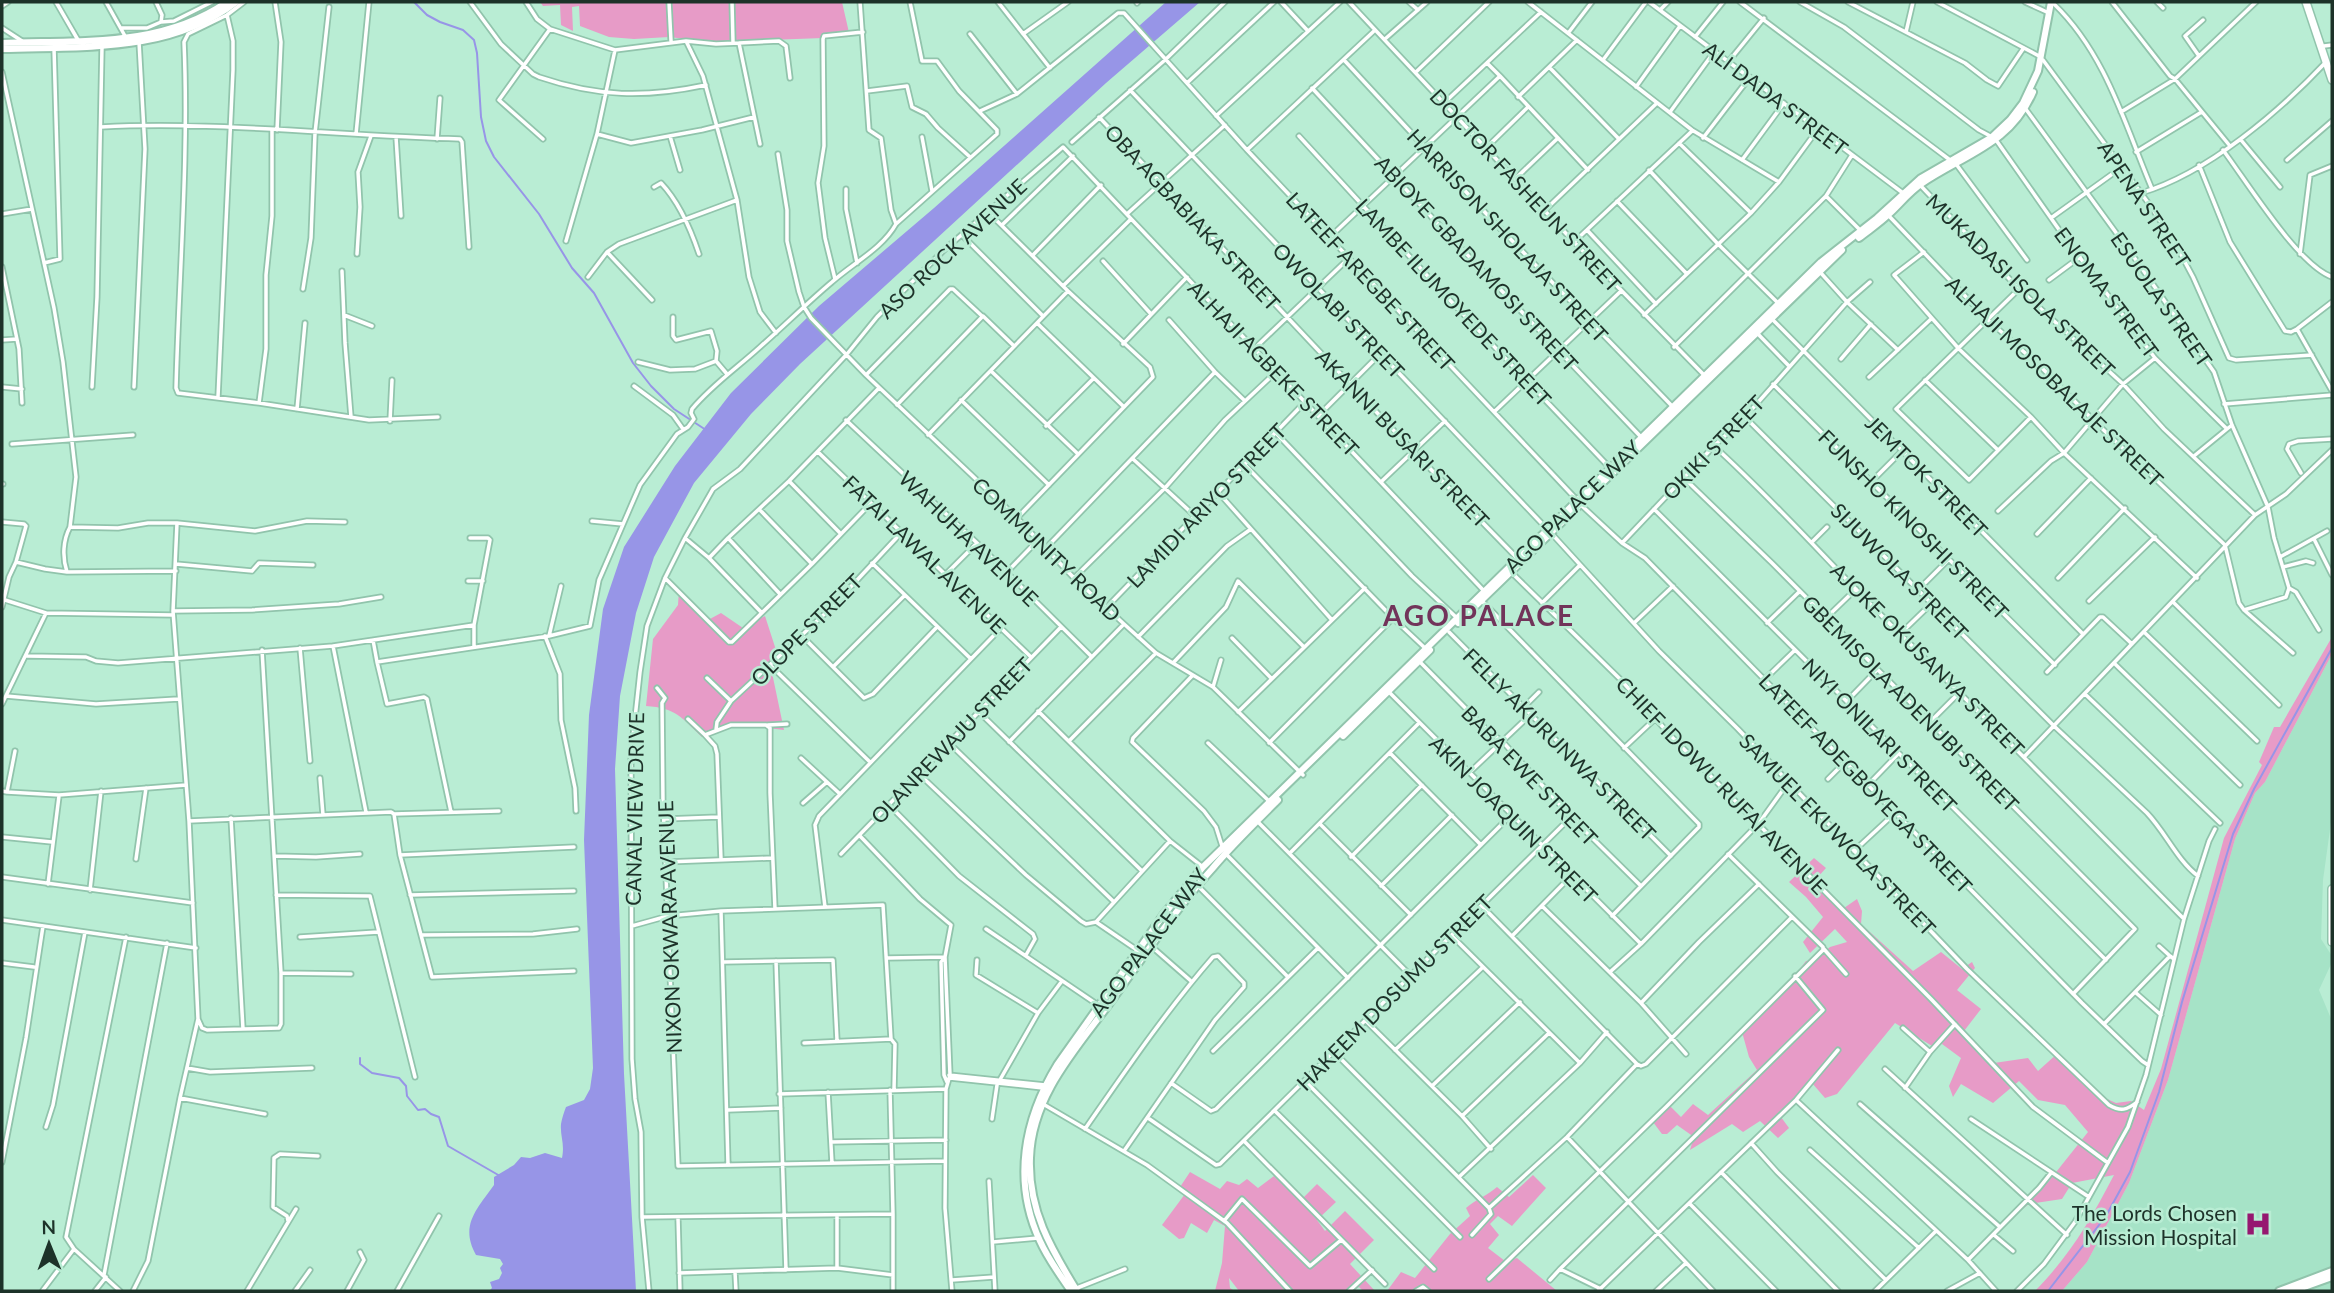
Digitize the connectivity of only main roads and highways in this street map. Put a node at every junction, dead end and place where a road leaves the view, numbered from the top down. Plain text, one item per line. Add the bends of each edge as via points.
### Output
1 (227, 2) edge
2 (236, 2) edge
3 (2307, 2) edge
4 (2053, 3) edge
5 (182, 28) junction
6 (2, 45) edge
7 (25, 45) junction
8 (2328, 46) edge
9 (2042, 59) junction
10 (2332, 69) edge
11 (2332, 80) edge
12 (1994, 138) junction
13 (1933, 173) junction
14 (1579, 502) junction
15 (1533, 548) junction
16 (1302, 774) junction
17 (1224, 851) junction
18 (2332, 889) edge
19 (1168, 909) junction
20 (1174, 916) junction
21 (2332, 942) edge
22 (2332, 1271) edge
23 (2332, 1277) edge
24 (1074, 1290) edge
25 (2279, 1291) edge
26 (2293, 1291) edge

1 - 5 main road
2 - 5 main road via 215,16
3 - 8 main road
3 - 11 main road
4 - 9 main road, AGO PALACE WAY
4 - 9 main road, AGO PALACE WAY
5 - 7 main road via 126,38
5 - 7 main road via 139,42 102,47
6 - 7 main road
8 - 10 main road
9 - 12 main road, AGO PALACE WAY via 2023,103
9 - 12 main road, AGO PALACE WAY via 2025,108 2013,126
12 - 13 main road, AGO PALACE WAY
13 - 14 main road, AGO PALACE WAY via 1819,271
13 - 14 main road, AGO PALACE WAY via 1821,262
14 - 15 main road, AGO PALACE WAY
15 - 16 main road, AGO PALACE WAY via 1484,590
15 - 16 main road, AGO PALACE WAY via 1513,573
16 - 17 main road, AGO PALACE WAY
16 - 17 main road, AGO PALACE WAY
17 - 19 main road, AGO PALACE WAY via 1203,867
17 - 20 main road, AGO PALACE WAY
18 - 21 main road
19 - 20 main road
19 - 24 main road, AGO PALACE WAY via 1044,1086 1030,1119 1024,1152 1028,1202 1038,1238
20 - 24 main road, AGO PALACE WAY via 1061,1068 1037,1120 1030,1158 1034,1205 1051,1250
22 - 25 main road
23 - 26 main road

